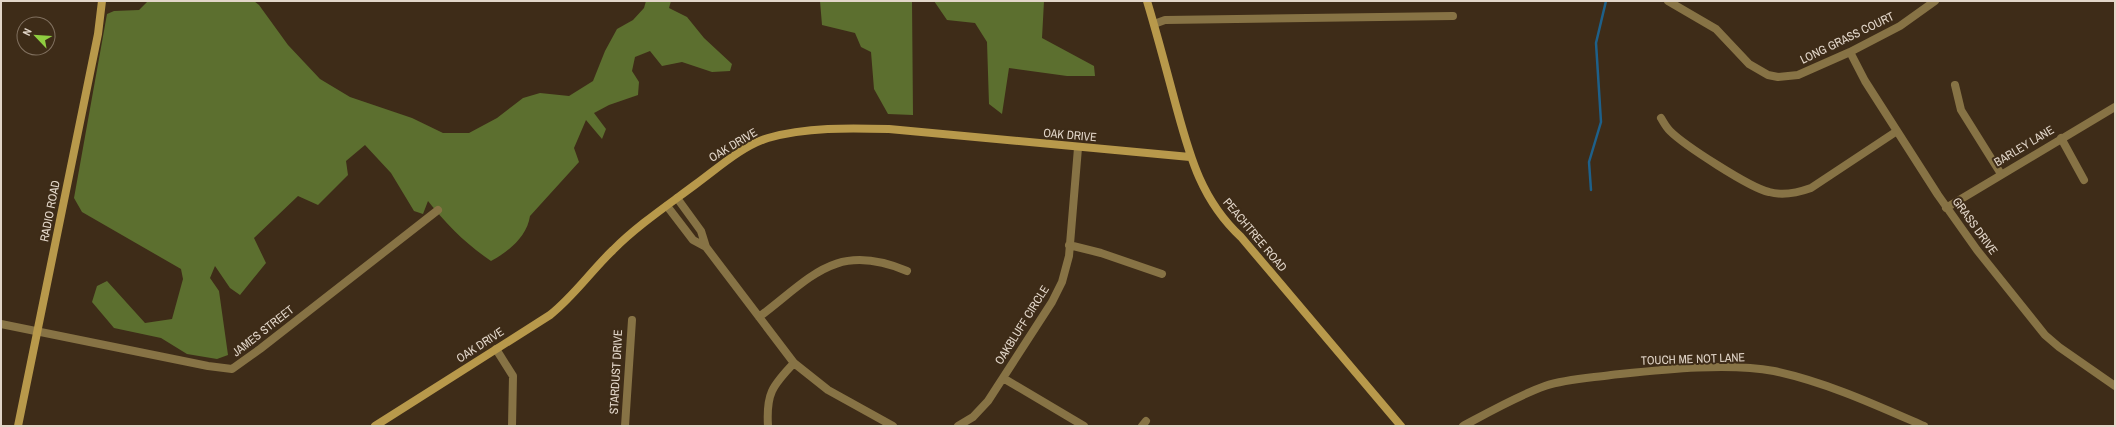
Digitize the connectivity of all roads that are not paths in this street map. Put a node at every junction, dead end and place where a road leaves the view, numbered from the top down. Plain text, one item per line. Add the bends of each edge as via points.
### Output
1 (102, 1) edge
2 (1147, 1) edge
3 (1668, 1) edge
4 (1936, 1) edge
5 (1453, 16) dead end
6 (1154, 24) junction
7 (1850, 52) junction
8 (1955, 85) dead end
9 (2115, 107) edge
10 (1662, 118) dead end
11 (1897, 131) junction
12 (2061, 138) junction
13 (1078, 148) junction
14 (1190, 157) junction
15 (2001, 174) junction
16 (2084, 180) dead end
17 (677, 198) junction
18 (667, 206) junction
19 (1946, 208) junction
20 (438, 210) dead end
21 (1070, 246) junction
22 (706, 247) junction
23 (906, 271) dead end
24 (1162, 274) dead end
25 (759, 317) junction
26 (632, 320) dead end
27 (1, 324) edge
28 (38, 331) junction
29 (496, 350) junction
30 (794, 363) junction
31 (1003, 378) junction
32 (2115, 386) edge
33 (18, 426) edge
34 (375, 426) edge
35 (512, 426) edge
36 (625, 426) edge
37 (768, 426) edge
38 (893, 426) edge
39 (958, 426) edge
40 (1084, 426) edge
41 (1401, 426) edge
42 (1463, 426) edge
43 (1924, 426) edge

1 - 28 street, RADIO ROAD via 98,34
2 - 6 street, PEACHTREE ROAD
3 - 7 street, LONG GRASS COURT via 1716,29 1749,64 1768,75 1798,75
4 - 7 street, LONG GRASS COURT via 1900,26
5 - 6 street via 1165,20
6 - 14 street, PEACHTREE ROAD
7 - 11 street, GRASS DRIVE via 1865,82
8 - 15 street via 1961,110
9 - 12 street, BARLEY LANE
10 - 11 street via 1665,126 1676,136 1745,182 1763,190 1784,194 1810,188
11 - 19 street, GRASS DRIVE
12 - 15 street, BARLEY LANE
12 - 16 street
13 - 14 street, OAK DRIVE
13 - 17 street, OAK DRIVE via 894,130 847,128 808,131 760,141
13 - 21 street, OAKBLUFF CIRCLE
14 - 41 street, PEACHTREE ROAD via 1207,196 1230,227
15 - 19 street, BARLEY LANE
17 - 18 street, OAK DRIVE
17 - 22 street via 701,231
18 - 22 street via 693,240
18 - 29 street, OAK DRIVE via 612,250 561,307
19 - 32 street, GRASS DRIVE via 2045,335
20 - 28 street, JAMES STREET via 232,369
21 - 24 street via 1101,253
21 - 31 street, OAKBLUFF CIRCLE via 1066,270 1058,292
22 - 25 street
23 - 25 street via 868,260 842,261 818,273
25 - 30 street
26 - 36 street, STARDUST DRIVE
27 - 28 street, JAMES STREET
28 - 33 street, RADIO ROAD
29 - 34 street, OAK DRIVE
29 - 35 street via 513,376
30 - 37 street via 771,390 767,405
30 - 38 street via 828,390
31 - 39 street, OAKBLUFF CIRCLE via 981,410
31 - 40 street
42 - 43 street, TOUCH ME NOT LANE via 1545,386 1569,380 1632,373 1728,368 1755,369 1802,378 1854,396

